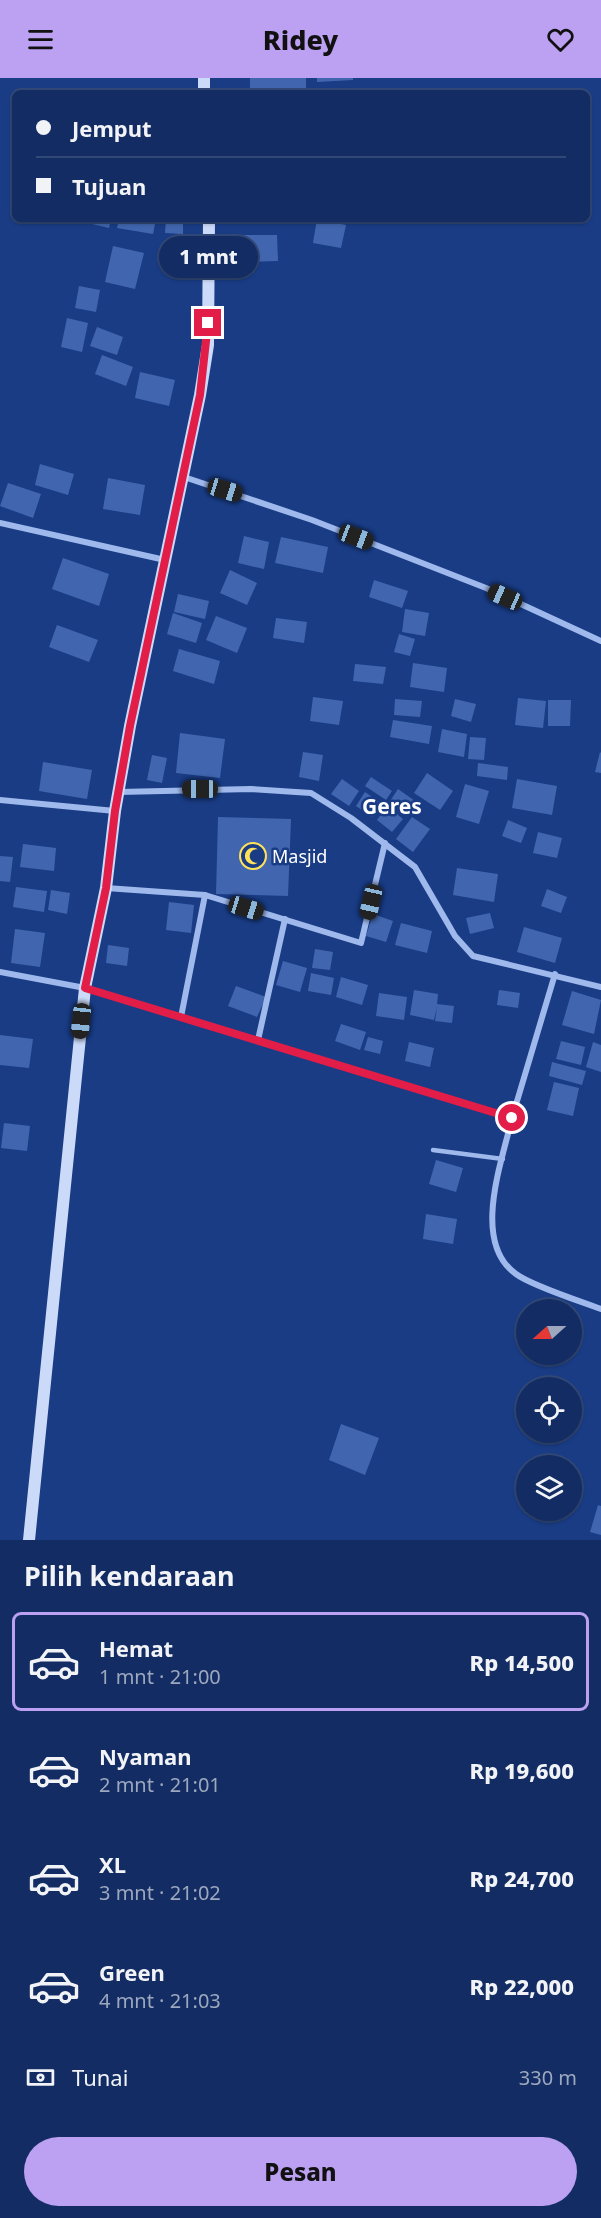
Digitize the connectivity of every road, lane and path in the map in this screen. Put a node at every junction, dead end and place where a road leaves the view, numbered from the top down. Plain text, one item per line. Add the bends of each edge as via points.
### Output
1 (209, 222) edge
2 (184, 477) junction
3 (0, 523) edge
4 (166, 560) junction
5 (601, 641) edge
6 (119, 792) junction
7 (0, 800) edge
8 (115, 811) junction
9 (385, 843) junction
10 (106, 888) junction
11 (205, 895) junction
12 (285, 919) junction
13 (0, 972) edge
14 (555, 974) junction
15 (601, 987) edge
16 (85, 988) junction
17 (181, 1017) junction
18 (258, 1040) junction
19 (512, 1118) junction
20 (433, 1150) dead end
21 (503, 1159) junction
22 (601, 1309) edge
23 (29, 1540) edge

1 - 2 street via 208,345
2 - 4 street
2 - 5 street via 323,524 486,588
3 - 4 street
4 - 6 street
6 - 8 street
6 - 9 street via 301,791 324,800
7 - 8 street
8 - 10 street
9 - 12 street via 362,942
9 - 14 street via 415,867 455,936 473,956 504,966
10 - 11 street
10 - 16 street
11 - 12 street
11 - 17 street
12 - 18 street
13 - 16 street
14 - 15 street
14 - 19 street
16 - 17 street
16 - 23 street
17 - 18 street
18 - 19 street
19 - 21 street
20 - 21 lane
21 - 22 street via 494,1196 492,1229 500,1257 522,1278

